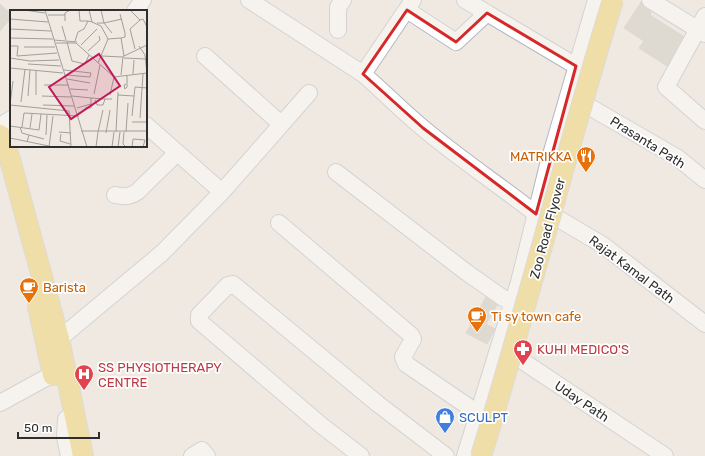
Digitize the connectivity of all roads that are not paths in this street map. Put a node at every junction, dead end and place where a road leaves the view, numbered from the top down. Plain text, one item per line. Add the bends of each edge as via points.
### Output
1 (143, 0) edge
2 (249, 0) edge
3 (343, 0) edge
4 (465, 0) edge
5 (596, 0) edge
6 (603, 0) edge
7 (612, 0) edge
8 (619, 0) edge
9 (650, 0) edge
10 (410, 5) edge
11 (136, 10) edge
12 (487, 13) junction
13 (702, 26) edge
14 (338, 30) dead end
15 (205, 56) dead end
16 (576, 66) junction
17 (363, 74) junction
18 (309, 93) dead end
19 (588, 106) junction
20 (10, 120) edge
21 (705, 120) edge
22 (281, 124) junction
23 (0, 126) edge
24 (147, 126) edge
25 (0, 135) edge
26 (178, 153) junction
27 (336, 172) dead end
28 (0, 174) edge
29 (705, 180) edge
30 (222, 192) junction
31 (115, 195) dead end
32 (536, 214) junction
33 (557, 218) junction
34 (278, 223) dead end
35 (513, 302) junction
36 (705, 324) edge
37 (59, 339) junction
38 (500, 346) junction
39 (518, 358) junction
40 (58, 370) junction
41 (0, 403) edge
42 (479, 414) junction
43 (79, 452) edge
44 (192, 456) edge
45 (207, 456) edge
46 (361, 456) edge
47 (446, 456) edge
48 (465, 456) edge
49 (472, 456) edge
50 (481, 456) edge
51 (487, 456) edge
52 (665, 456) edge

1 - 11 street
2 - 17 street
3 - 14 street via 338,7
4 - 12 street
5 - 16 street
6 - 49 main road, Zoo Road Flyover via 518,304
7 - 50 main road, Zoo Road Flyover, bridge
8 - 19 street
9 - 13 street
10 - 12 street via 456,42
10 - 17 street
12 - 16 street
13 - 21 street via 666,87
15 - 22 street
16 - 32 street
17 - 32 street via 423,128
18 - 22 street
19 - 29 street, Prasanta Path via 678,158
19 - 33 street
20 - 23 street
22 - 30 street
24 - 26 street
25 - 37 main road via 9,156
26 - 30 street
26 - 31 street via 137,192 122,197
27 - 35 street via 466,272
28 - 40 main road
30 - 37 street via 162,253
32 - 35 street
33 - 36 street, Rajat Kamal Path via 603,244
33 - 39 street
34 - 42 street via 411,335 413,339 403,356 406,364
35 - 38 street
37 - 40 main road
38 - 39 street, Uday Path
38 - 42 street
39 - 51 street
39 - 52 street, Uday Path
40 - 41 street
40 - 43 main road
42 - 48 street
44 - 45 street via 202,450
46 - 47 street via 199,321 199,316 228,285 233,284 378,404

